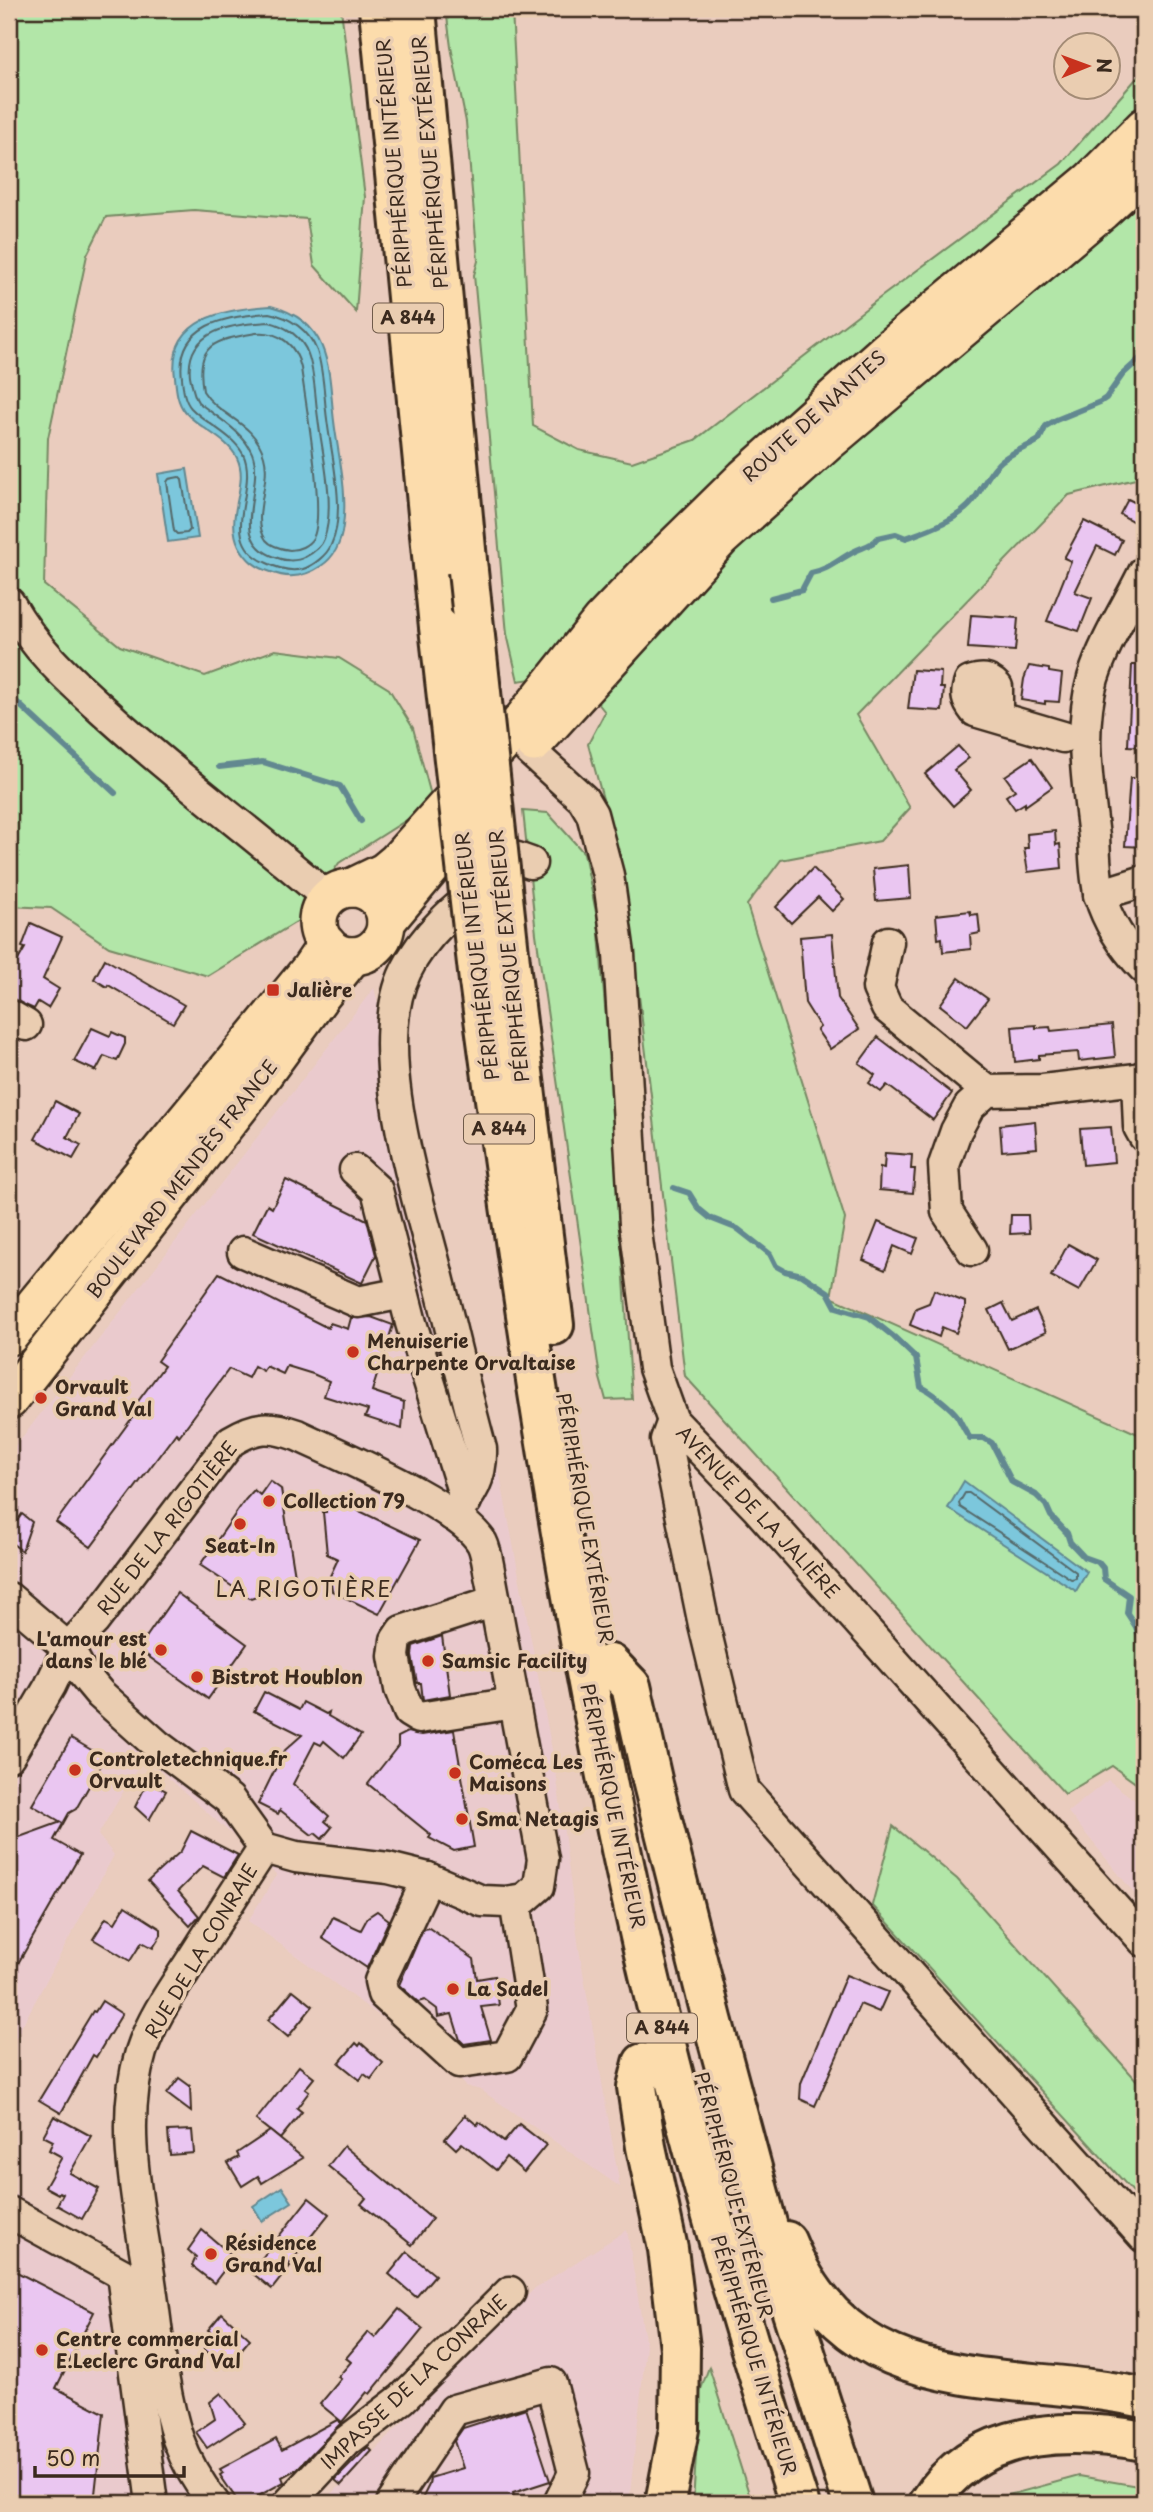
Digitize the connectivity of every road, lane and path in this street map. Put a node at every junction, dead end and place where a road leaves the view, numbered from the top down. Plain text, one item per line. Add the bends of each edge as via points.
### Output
1 (379, 9) edge
2 (416, 9) edge
3 (1144, 127) edge
4 (1144, 172) edge
5 (1144, 572) edge
6 (9, 603) edge
7 (997, 717) dead end
8 (1063, 737) dead end
9 (521, 742) junction
10 (531, 863) dead end
11 (1144, 881) edge
12 (340, 893) junction
13 (1099, 894) junction
14 (386, 922) junction
15 (888, 942) dead end
16 (340, 950) junction
17 (1144, 968) edge
18 (496, 986) junction
19 (1141, 1078) edge
20 (987, 1091) junction
21 (1144, 1136) edge
22 (355, 1170) dead end
23 (972, 1250) dead end
24 (243, 1252) dead end
25 (403, 1293) junction
26 (14, 1318) edge
27 (9, 1400) edge
28 (673, 1421) junction
29 (459, 1508) junction
30 (562, 1543) junction
31 (9, 1598) edge
32 (495, 1601) junction
33 (68, 1648) junction
34 (610, 1664) junction
35 (514, 1703) junction
36 (9, 1756) edge
37 (264, 1848) junction
38 (428, 1878) junction
39 (526, 1893) junction
40 (1144, 1941) edge
41 (643, 2063) junction
42 (755, 2180) junction
43 (9, 2212) edge
44 (1144, 2237) edge
45 (510, 2292) dead end
46 (1144, 2399) edge
47 (1144, 2441) edge
48 (152, 2503) edge
49 (214, 2503) edge
50 (289, 2503) edge
51 (392, 2503) edge
52 (559, 2503) edge
53 (666, 2503) edge
54 (772, 2503) edge
55 (799, 2503) edge
56 (826, 2503) edge
57 (853, 2503) edge
58 (929, 2503) edge

1 - 18 highway, PÉRIPHÉRIQUE INTÉRIEUR / A 844, bridge via 439,627
2 - 18 highway, PÉRIPHÉRIQUE EXTÉRIEUR / A 844, bridge via 468,570
3 - 9 main road, ROUTE DE NANTES via 1090,181 886,351 745,477 616,605
4 - 9 main road, ROUTE DE NANTES via 720,539 546,728
5 - 13 street via 1109,636 1086,709 1084,748
6 - 12 street via 50,662 163,764
7 - 8 street
9 - 12 main road, ROUTE DE NANTES via 396,862
9 - 14 main road, ROUTE DE NANTES
9 - 28 street, AVENUE DE LA JALIÈRE via 583,799 592,814 608,876 619,954 635,1224 654,1368
10 - 29 street via 517,858 435,928 404,973 395,1003 393,1062 399,1124 481,1449 479,1476
11 - 13 street
12 - 14 main road via 363,890 373,895 383,907
12 - 16 main road via 321,909 318,921 320,934
13 - 17 street via 1113,926
14 - 16 main road via 377,945 364,954
15 - 20 street via 878,988 887,1007
16 - 26 main road, BOULEVARD MENDÈS FRANCE via 310,969
16 - 27 main road, BOULEVARD MENDÈS FRANCE via 320,997 241,1105
18 - 30 highway, PÉRIPHÉRIQUE INTÉRIEUR / A 844 via 524,1301
18 - 34 highway, PÉRIPHÉRIQUE EXTÉRIEUR / A 844
19 - 20 street via 1043,1090
19 - 21 street via 1139,1127
20 - 23 street via 970,1107 956,1131 944,1165 947,1212
22 - 25 street via 377,1189
24 - 25 street via 358,1302
25 - 29 street
28 - 40 street, AVENUE DE LA JALIÈRE via 756,1507
28 - 44 street via 666,1440 744,1790
29 - 32 street, RUE DE LA RIGOTIÈRE via 482,1544
29 - 33 street, RUE DE LA RIGOTIÈRE via 434,1503 279,1428 246,1432 231,1441 95,1620
30 - 41 highway via 553,1591 580,1772
30 - 55 highway, PÉRIPHÉRIQUE INTÉRIEUR / A 844 via 609,1791 659,2017 742,2323
31 - 33 street
32 - 35 street, RUE DE LA RIGOTIÈRE
32 - 35 street via 402,1631 394,1656 400,1689 408,1712 419,1718
33 - 36 street, RUE DE LA RIGOTIÈRE
33 - 37 street via 100,1694 157,1745 229,1799
34 - 42 highway via 631,1686
34 - 56 highway, PÉRIPHÉRIQUE EXTÉRIEUR / A 844 via 668,1941 715,2132
35 - 39 street, RUE DE LA RIGOTIÈRE via 543,1859
37 - 38 street
37 - 49 street, RUE DE LA CONRAIE via 155,2022 132,2091 131,2135 166,2394 179,2442
38 - 39 street via 482,1901
38 - 39 street, RUE DE LA RIGOTIÈRE via 380,1981 383,1994 459,2063 507,2056 532,2009
41 - 53 highway via 637,2087 668,2249 680,2347 679,2430
41 - 54 highway
42 - 46 highway via 794,2261 823,2302 848,2329 884,2353 974,2378
42 - 57 highway
43 - 48 street via 122,2274
45 - 50 street, IMPASSE DE LA CONRAIE via 402,2399 347,2441
47 - 58 highway via 1082,2434 1038,2435 1009,2442 977,2455 957,2470
51 - 52 street via 454,2410 551,2384 574,2473

